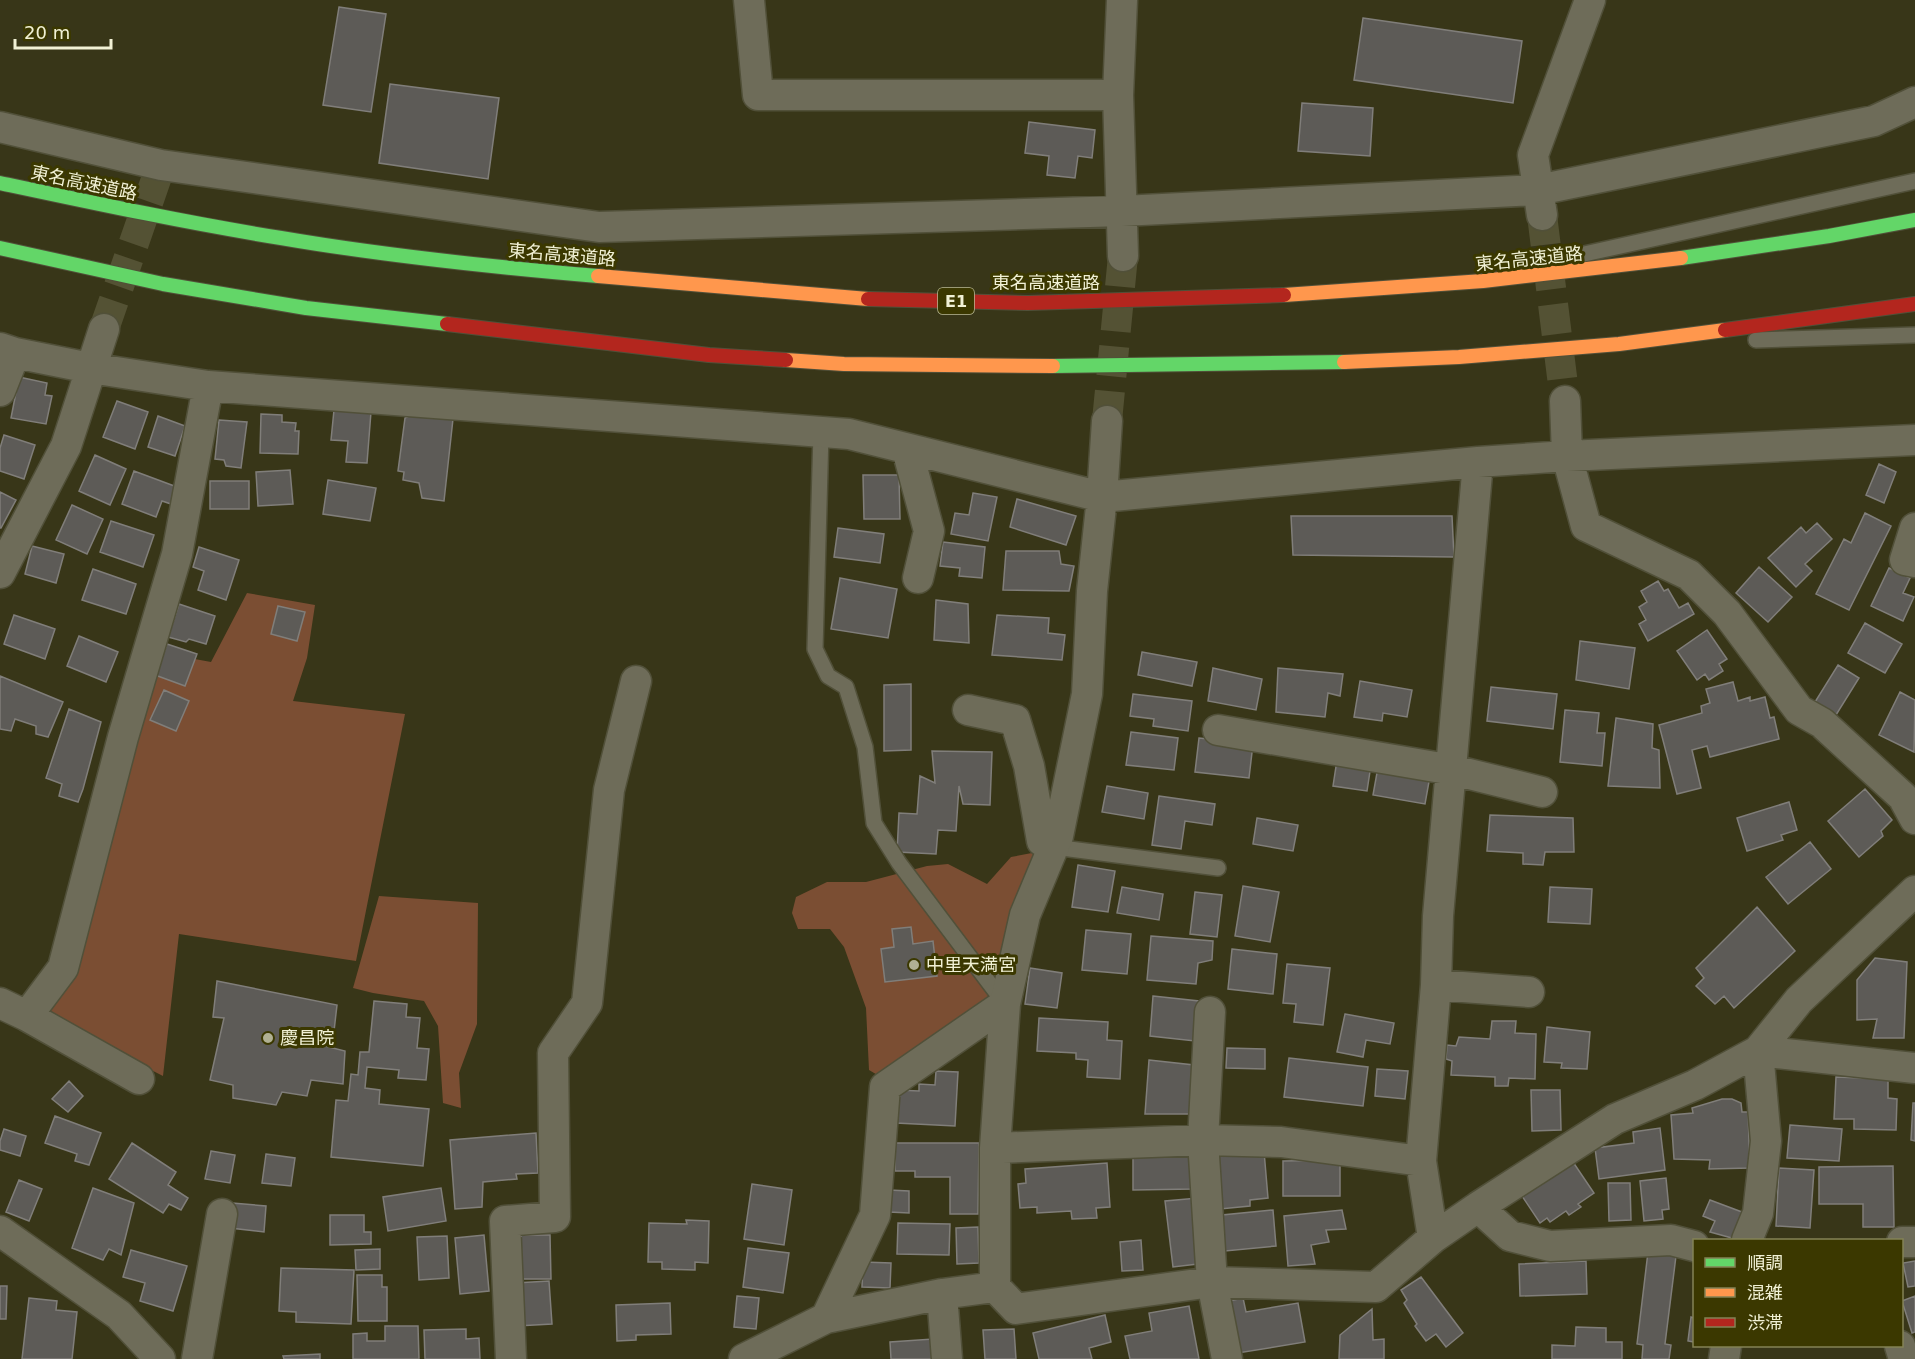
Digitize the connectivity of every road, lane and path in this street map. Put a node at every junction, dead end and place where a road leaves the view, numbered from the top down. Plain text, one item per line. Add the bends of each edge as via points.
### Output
1 (749, 0) edge
2 (1122, 0) edge
3 (1590, 0) edge
4 (1118, 95) junction
5 (1915, 102) edge
6 (0, 127) edge
7 (1915, 181) edge
8 (0, 183) edge
9 (1540, 202) junction
10 (1122, 211) junction
11 (1915, 220) edge
12 (0, 248) edge
13 (1123, 256) tunnel mouth
14 (1437, 286) junction
15 (1915, 304) edge
16 (104, 329) tunnel mouth
17 (1915, 335) edge
18 (1619, 344) junction
19 (8, 351) edge
20 (90, 368) junction
21 (207, 386) junction
22 (0, 390) edge
23 (1565, 401) tunnel mouth
24 (1107, 421) tunnel mouth
25 (821, 433) junction
26 (1915, 441) edge
27 (907, 449) junction
28 (1567, 456) junction
29 (1478, 462) junction
30 (1102, 497) junction
31 (1915, 528) edge
32 (1915, 562) edge
33 (0, 573) edge
34 (918, 578) dead end
35 (636, 681) dead end
36 (968, 710) dead end
37 (1218, 730) dead end
38 (1452, 770) junction
39 (1542, 792) dead end
40 (1915, 819) edge
41 (1053, 847) junction
42 (1218, 868) dead end
43 (1915, 891) edge
44 (1436, 985) junction
45 (1529, 992) dead end
46 (0, 1003) edge
47 (1005, 1004) junction
48 (1210, 1012) dead end
49 (27, 1016) junction
50 (1758, 1052) junction
51 (1915, 1068) edge
52 (139, 1079) dead end
53 (1203, 1140) junction
54 (995, 1148) junction
55 (1421, 1161) junction
56 (1478, 1207) junction
57 (222, 1214) dead end
58 (0, 1231) edge
59 (1434, 1238) junction
60 (1747, 1239) edge
61 (1693, 1246) edge
62 (1212, 1282) junction
63 (995, 1287) junction
64 (942, 1294) junction
65 (826, 1318) junction
66 (160, 1359) edge
67 (197, 1359) edge
68 (511, 1359) edge
69 (744, 1359) edge
70 (947, 1359) edge
71 (1227, 1359) edge

1 - 4 street via 758,95
2 - 4 street
3 - 9 street via 1533,154
4 - 10 street
5 - 9 street via 1874,121
6 - 10 street via 161,165 599,227
7 - 14 lane
8 - 14 highway, 東名高速道路 / E1 via 173,220 325,246 494,268 911,301 1121,302
9 - 10 street
10 - 13 street
11 - 14 highway, 東名高速道路 / E1 via 1604,269
12 - 18 highway via 163,284 306,308 709,355 844,364 1279,364 1459,357
15 - 18 highway
16 - 20 street
17 - 18 lane
19 - 20 street
19 - 22 street
20 - 21 street
20 - 33 street via 66,446
21 - 25 street
21 - 49 street via 177,554 123,737 63,968
23 - 28 street
24 - 30 street
25 - 27 street via 849,434
25 - 47 lane via 815,649 828,676 846,687 865,747 874,823 899,863
26 - 28 street
27 - 30 street
27 - 34 street via 929,531
28 - 29 street
28 - 40 street via 1587,525 1689,575 1727,613 1799,710 1822,723 1903,796
29 - 30 street
29 - 38 street
30 - 41 street via 1087,694
31 - 32 street via 1905,560
35 - 68 street via 609,790 587,1003 553,1053 555,1218 505,1221
36 - 41 street via 1016,720 1029,766 1042,841
37 - 38 street
38 - 39 street
38 - 44 street via 1438,916
41 - 42 lane
41 - 47 street via 1025,915
43 - 50 street via 1799,1000
44 - 45 street
44 - 55 street
46 - 49 street
47 - 54 street
47 - 65 street via 885,1087 875,1215
48 - 53 street
49 - 52 street
50 - 51 street
50 - 56 street via 1695,1085 1615,1119
50 - 60 street via 1766,1141 1758,1213
53 - 54 street
53 - 55 street via 1281,1142
53 - 62 street
54 - 63 street
55 - 59 street
56 - 59 street
56 - 61 street via 1510,1236 1550,1246 1671,1240
57 - 67 street
58 - 66 street via 119,1315
59 - 62 street via 1376,1287
62 - 63 street via 1016,1309
62 - 71 street
63 - 64 street
64 - 65 street
64 - 70 street
65 - 69 street

